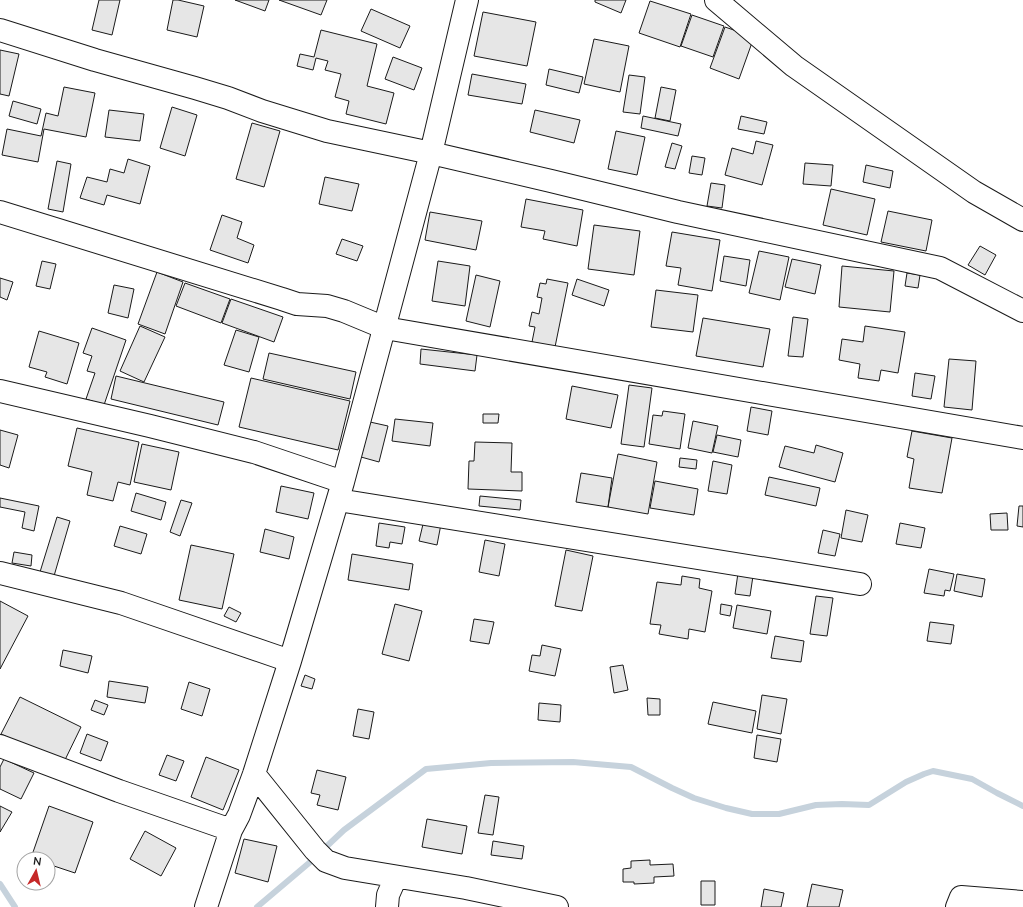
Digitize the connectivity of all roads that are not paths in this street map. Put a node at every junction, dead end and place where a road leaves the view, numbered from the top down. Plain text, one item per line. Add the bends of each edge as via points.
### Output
1 (467, 0) edge
2 (716, 0) edge
3 (0, 30) edge
4 (431, 154) junction
5 (0, 212) edge
6 (1023, 220) edge
7 (1023, 311) edge
8 (385, 328) junction
9 (0, 391) edge
10 (1022, 436) edge
11 (340, 491) junction
12 (0, 573) edge
13 (860, 584) dead end
14 (290, 661) junction
15 (0, 746) edge
16 (254, 774) junction
17 (231, 830) junction
18 (390, 893) edge
19 (1023, 902) edge
20 (206, 907) edge
21 (557, 907) edge
22 (957, 907) edge

1 - 4 street
2 - 6 street via 794,66 974,192
3 - 4 street via 228,98 262,112 328,131
4 - 7 street via 678,212 940,268
4 - 8 street
5 - 8 street via 282,300 344,311
8 - 10 street
8 - 11 street
9 - 11 street via 254,452
11 - 13 street
11 - 14 street
12 - 14 street via 121,603
14 - 16 street
15 - 17 street
16 - 17 street
16 - 18 street via 321,856 346,868 371,873
17 - 20 street
18 - 21 street via 466,888
19 - 22 street via 961,897

